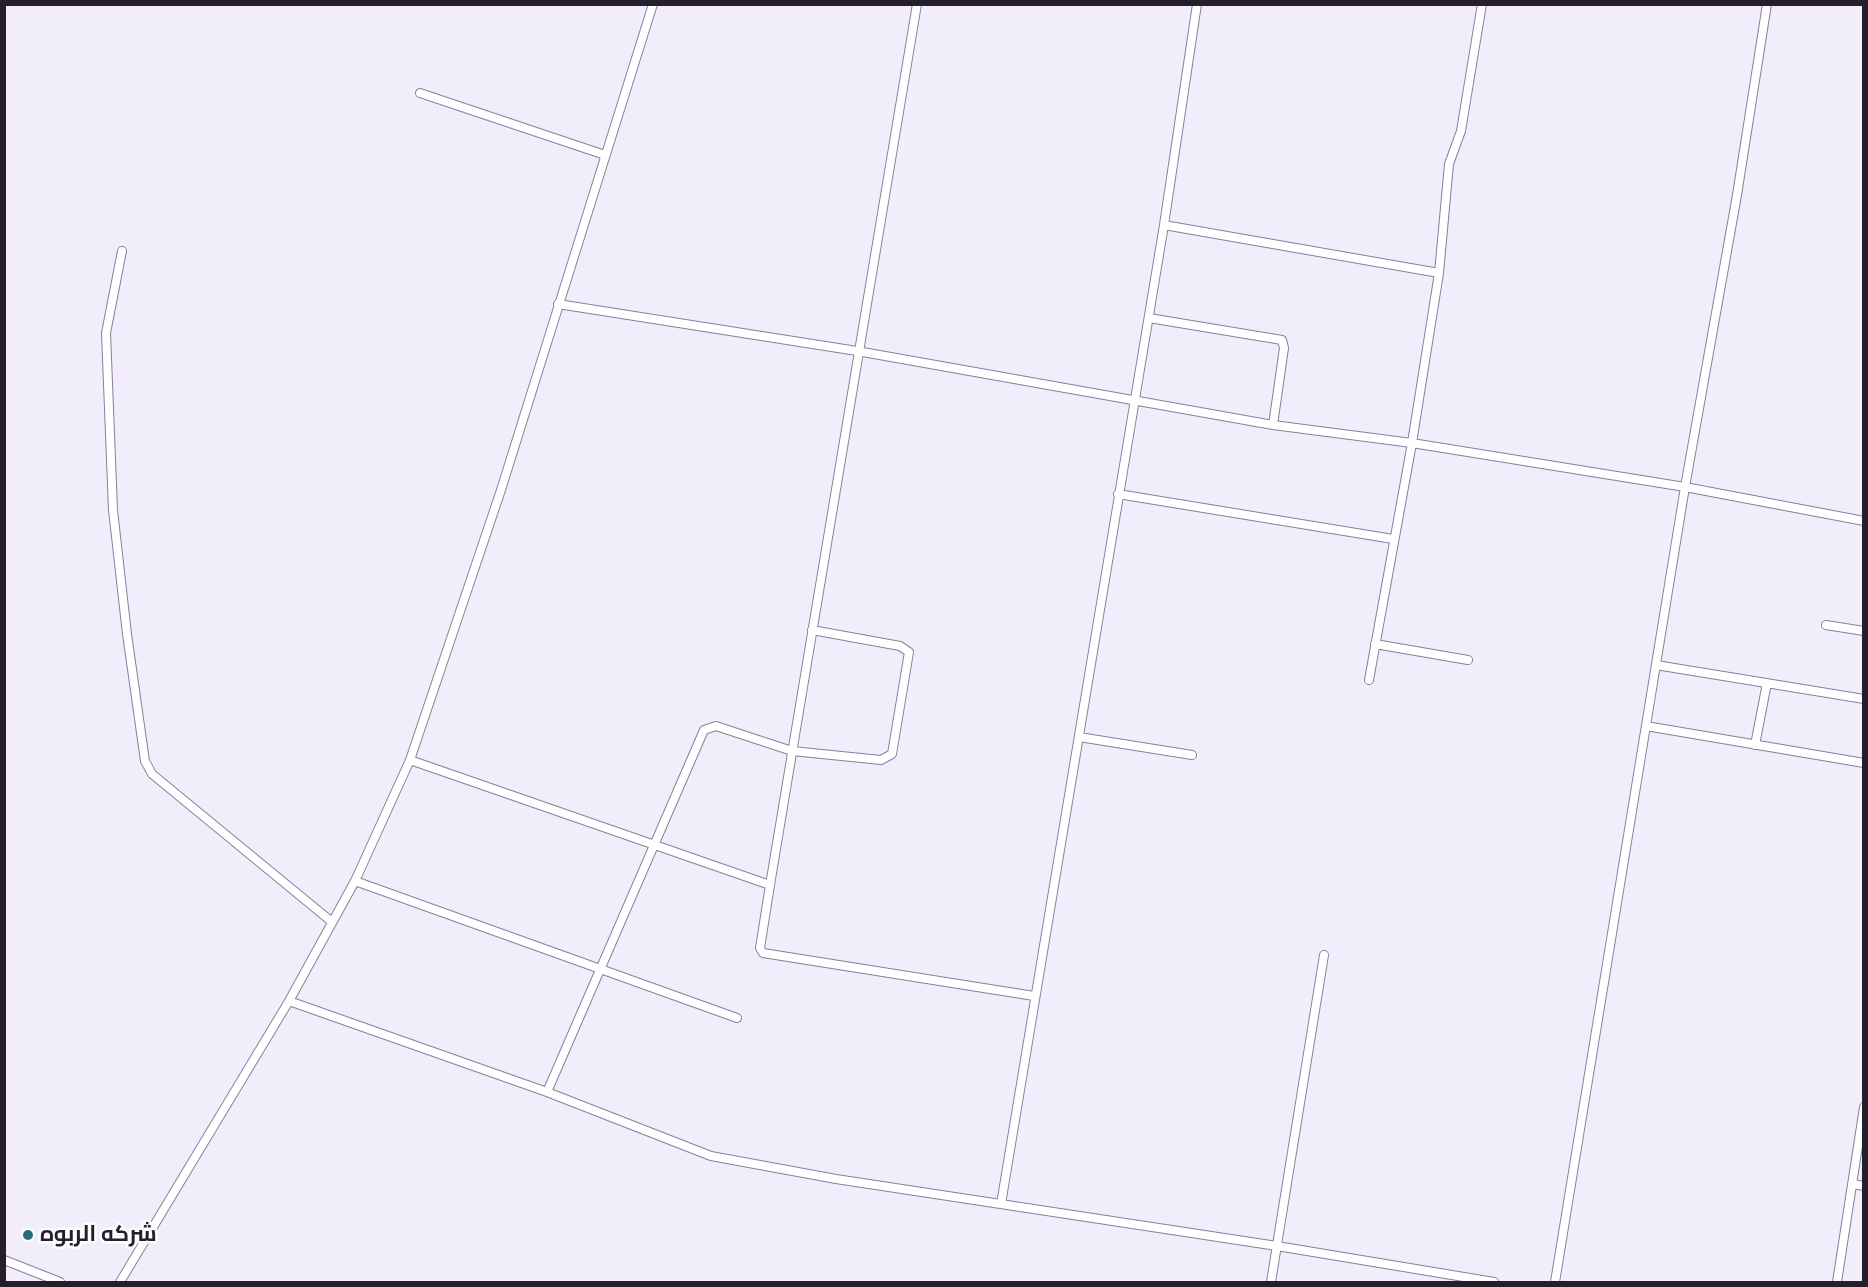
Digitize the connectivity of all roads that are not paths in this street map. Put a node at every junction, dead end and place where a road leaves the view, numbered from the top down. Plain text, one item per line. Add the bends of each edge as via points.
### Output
1 (653, 4) edge
2 (916, 4) edge
3 (1197, 4) edge
4 (1482, 4) edge
5 (1767, 4) edge
6 (420, 93) dead end
7 (605, 156) junction
8 (1164, 225) junction
9 (122, 252) dead end
10 (1439, 273) junction
11 (558, 304) junction
12 (1149, 318) junction
13 (857, 351) junction
14 (1133, 402) junction
15 (1273, 425) junction
16 (1412, 443) junction
17 (1685, 487) junction
18 (1118, 494) junction
19 (1863, 521) edge
20 (1393, 539) junction
21 (1826, 625) dead end
22 (812, 630) junction
23 (1863, 631) edge
24 (1375, 644) junction
25 (1468, 660) dead end
26 (1656, 665) junction
27 (1369, 680) dead end
28 (1767, 683) junction
29 (1863, 699) edge
30 (1646, 726) junction
31 (1079, 737) junction
32 (1755, 745) junction
33 (792, 751) junction
34 (1192, 755) dead end
35 (410, 760) junction
36 (1863, 762) edge
37 (653, 846) junction
38 (355, 881) junction
39 (770, 885) junction
40 (332, 922) junction
41 (1324, 955) dead end
42 (601, 970) junction
43 (1034, 996) junction
44 (289, 1001) junction
45 (737, 1018) dead end
46 (548, 1092) junction
47 (1863, 1107) edge
48 (1852, 1184) junction
49 (1863, 1186) edge
50 (1001, 1204) junction
51 (1277, 1246) junction
52 (4, 1260) edge
53 (60, 1282) edge
54 (120, 1282) edge
55 (1271, 1282) edge
56 (1494, 1282) edge
57 (1555, 1282) edge
58 (1837, 1282) edge

1 - 7 street
2 - 13 street
3 - 8 street
4 - 10 street via 1461,131 1449,164
5 - 17 street
6 - 7 street
7 - 11 street
8 - 10 street
8 - 12 street
9 - 40 street via 106,333 113,510 145,761 152,774
10 - 16 street
11 - 13 street
11 - 35 street via 501,490
12 - 14 street
12 - 15 street via 1282,340
13 - 14 street
13 - 22 street
14 - 15 street
14 - 18 street
15 - 16 street
16 - 17 street
16 - 20 street
17 - 19 street
17 - 26 street
18 - 20 street
18 - 31 street
20 - 24 street
21 - 23 street
22 - 33 street
22 - 33 street via 900,646 910,656 890,757 876,760
24 - 25 street
24 - 27 street
26 - 28 street
26 - 30 street
28 - 29 street
28 - 32 street
30 - 32 street
30 - 57 street
31 - 34 street
31 - 43 street
32 - 36 street
33 - 37 street via 716,726 704,730
33 - 39 street
35 - 37 street
35 - 38 street
37 - 39 street
37 - 42 street
38 - 40 street
38 - 42 street
39 - 43 street via 760,948 763,953
40 - 44 street
41 - 51 street
42 - 45 street
42 - 46 street
43 - 50 street
44 - 46 street
44 - 54 street
46 - 50 street via 711,1156
47 - 48 street
48 - 49 street
48 - 58 street
50 - 51 street
51 - 55 street
51 - 56 street
52 - 53 street

